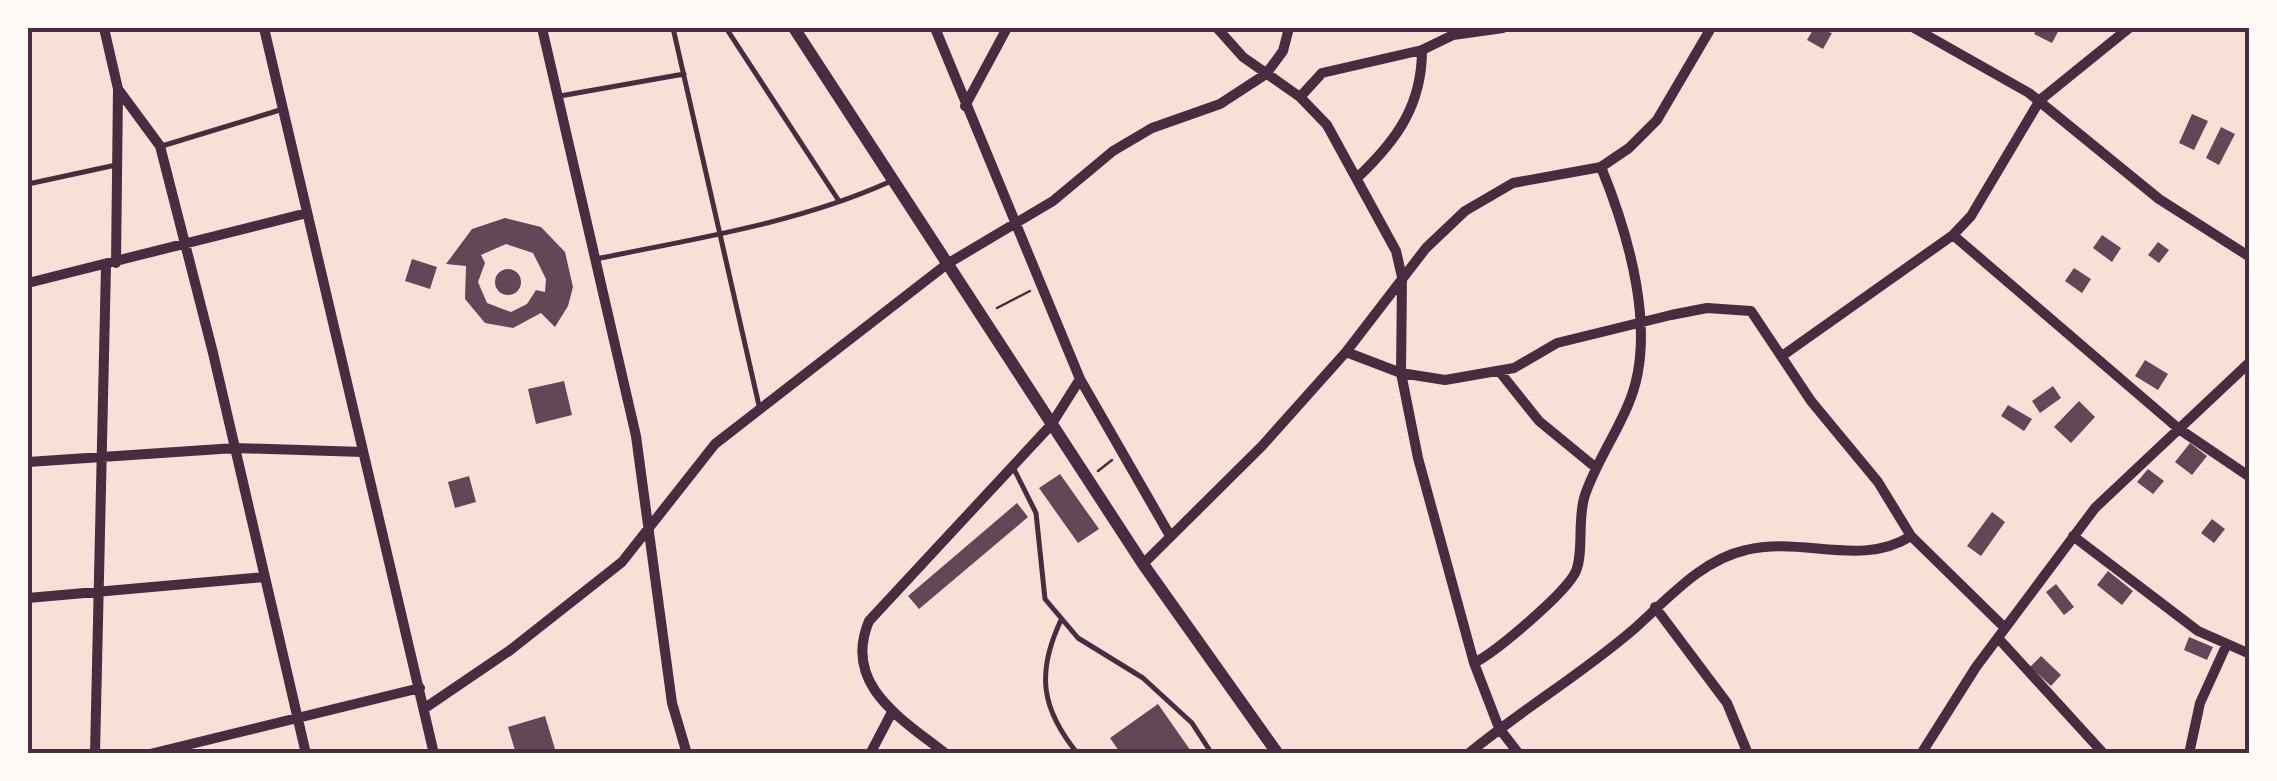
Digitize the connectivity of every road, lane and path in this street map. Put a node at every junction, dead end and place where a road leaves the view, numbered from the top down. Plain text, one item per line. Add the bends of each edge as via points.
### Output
1 (104, 28) edge
2 (264, 28) edge
3 (542, 28) edge
4 (673, 28) edge
5 (726, 28) edge
6 (794, 28) edge
7 (936, 28) edge
8 (1007, 28) edge
9 (1217, 28) edge
10 (1288, 28) edge
11 (1503, 28) edge
12 (1711, 28) edge
13 (1914, 28) edge
14 (2130, 28) edge
15 (1422, 50) junction
16 (684, 74) junction
17 (1266, 74) junction
18 (118, 89) junction
19 (557, 96) junction
20 (1300, 97) junction
21 (2040, 100) junction
22 (964, 106) junction
23 (283, 110) junction
24 (160, 146) junction
25 (116, 165) junction
26 (1601, 167) junction
27 (1358, 177) junction
28 (895, 179) junction
29 (28, 184) edge
30 (839, 202) junction
31 (308, 212) junction
32 (1015, 225) junction
33 (723, 232) junction
34 (1953, 235) junction
35 (183, 244) junction
36 (2250, 257) edge
37 (593, 260) junction
38 (946, 264) junction
39 (111, 265) junction
40 (1402, 277) junction
41 (28, 283) edge
42 (1041, 286) junction
43 (984, 315) junction
44 (1641, 323) junction
45 (1346, 352) junction
46 (1782, 356) junction
47 (2250, 362) edge
48 (1499, 371) junction
49 (1401, 373) junction
50 (1080, 379) junction
51 (760, 410) junction
52 (1051, 425) junction
53 (2179, 429) junction
54 (235, 448) junction
55 (363, 452) junction
56 (1121, 453) junction
57 (100, 459) junction
58 (28, 462) edge
59 (1012, 466) junction
60 (1595, 467) junction
61 (2250, 477) edge
62 (1088, 479) junction
63 (649, 533) junction
64 (1170, 534) junction
65 (1911, 536) junction
66 (2073, 536) junction
67 (1143, 564) junction
68 (264, 576) junction
69 (98, 589) junction
70 (28, 598) edge
71 (1655, 607) junction
72 (1061, 620) junction
73 (2006, 628) junction
74 (1998, 638) junction
75 (2226, 646) junction
76 (2250, 654) edge
77 (1474, 663) junction
78 (420, 688) junction
79 (425, 708) junction
80 (892, 712) junction
81 (298, 721) junction
82 (1499, 728) junction
83 (179, 750) edge
84 (95, 754) edge
85 (150, 754) edge
86 (306, 754) edge
87 (434, 754) edge
88 (687, 754) edge
89 (870, 754) edge
90 (946, 754) edge
91 (1078, 754) edge
92 (1212, 754) edge
93 (1278, 754) edge
94 (1468, 754) edge
95 (1520, 754) edge
96 (1748, 754) edge
97 (1921, 754) edge
98 (2104, 754) edge
99 (2189, 754) edge

1 - 18 street
2 - 23 street
3 - 19 street
4 - 16 lane
5 - 30 lane
6 - 28 street
7 - 22 street
8 - 22 street
9 - 17 street
10 - 17 street via 1283,52
11 - 15 street via 1452,35
12 - 26 street via 1657,120
13 - 21 street
14 - 21 street
15 - 20 street via 1322,73
15 - 27 street via 1417,99 1386,150
16 - 19 lane
16 - 33 lane
17 - 20 street
17 - 32 street via 1220,104 1152,128 1112,151
18 - 24 street
18 - 25 street
19 - 37 street
20 - 27 street
21 - 34 street
21 - 36 street via 2160,199
22 - 32 street
23 - 24 lane
23 - 31 street
24 - 35 street
25 - 29 lane
25 - 39 street
26 - 40 street via 1513,184 1465,212
26 - 44 street via 1627,228
27 - 40 street
28 - 30 lane
28 - 38 street
30 - 33 lane
31 - 35 street
31 - 55 street
32 - 38 street
32 - 42 street
33 - 37 lane
33 - 51 lane
34 - 46 street
34 - 53 street
35 - 39 street
35 - 54 street
37 - 63 street via 636,436
38 - 43 street
38 - 51 street
39 - 41 street
39 - 57 street
40 - 45 street
40 - 49 street
42 - 43 path
42 - 50 street
43 - 52 street
44 - 46 street via 1739,306 1751,311
44 - 48 street via 1556,343
44 - 60 street via 1638,375
45 - 49 street
45 - 64 street via 1251,458
46 - 65 street
47 - 53 street
48 - 49 street via 1445,380
48 - 60 street via 1539,421
49 - 77 street
50 - 52 street
50 - 56 street
51 - 63 street via 715,444
52 - 59 street
52 - 62 street
53 - 61 street
53 - 66 street
54 - 55 street
54 - 57 street
54 - 68 street
55 - 78 street
56 - 62 path
56 - 64 street
57 - 58 street
57 - 69 street
59 - 72 lane via 1036,513 1044,599
59 - 80 street via 869,620 862,637 866,675 878,701
60 - 77 street via 1581,505 1578,569 1562,592
62 - 67 street
63 - 79 street via 597,584
63 - 88 street via 672,703
64 - 67 street
65 - 71 street via 1888,551 1744,550
65 - 73 street
66 - 73 street
66 - 75 street via 2152,599
67 - 93 street
68 - 69 street
68 - 81 street
69 - 70 street
69 - 84 street
71 - 82 street
71 - 96 street via 1727,703
72 - 91 lane via 1046,651 1046,705
72 - 92 lane via 1143,678 1192,723
73 - 74 street
74 - 97 street
74 - 98 street
75 - 76 street
75 - 99 street via 2200,703
77 - 82 street
78 - 79 street
78 - 81 street
79 - 87 street
80 - 89 street
80 - 90 street
81 - 83 street
81 - 86 street
82 - 94 street
82 - 95 street
83 - 85 street

